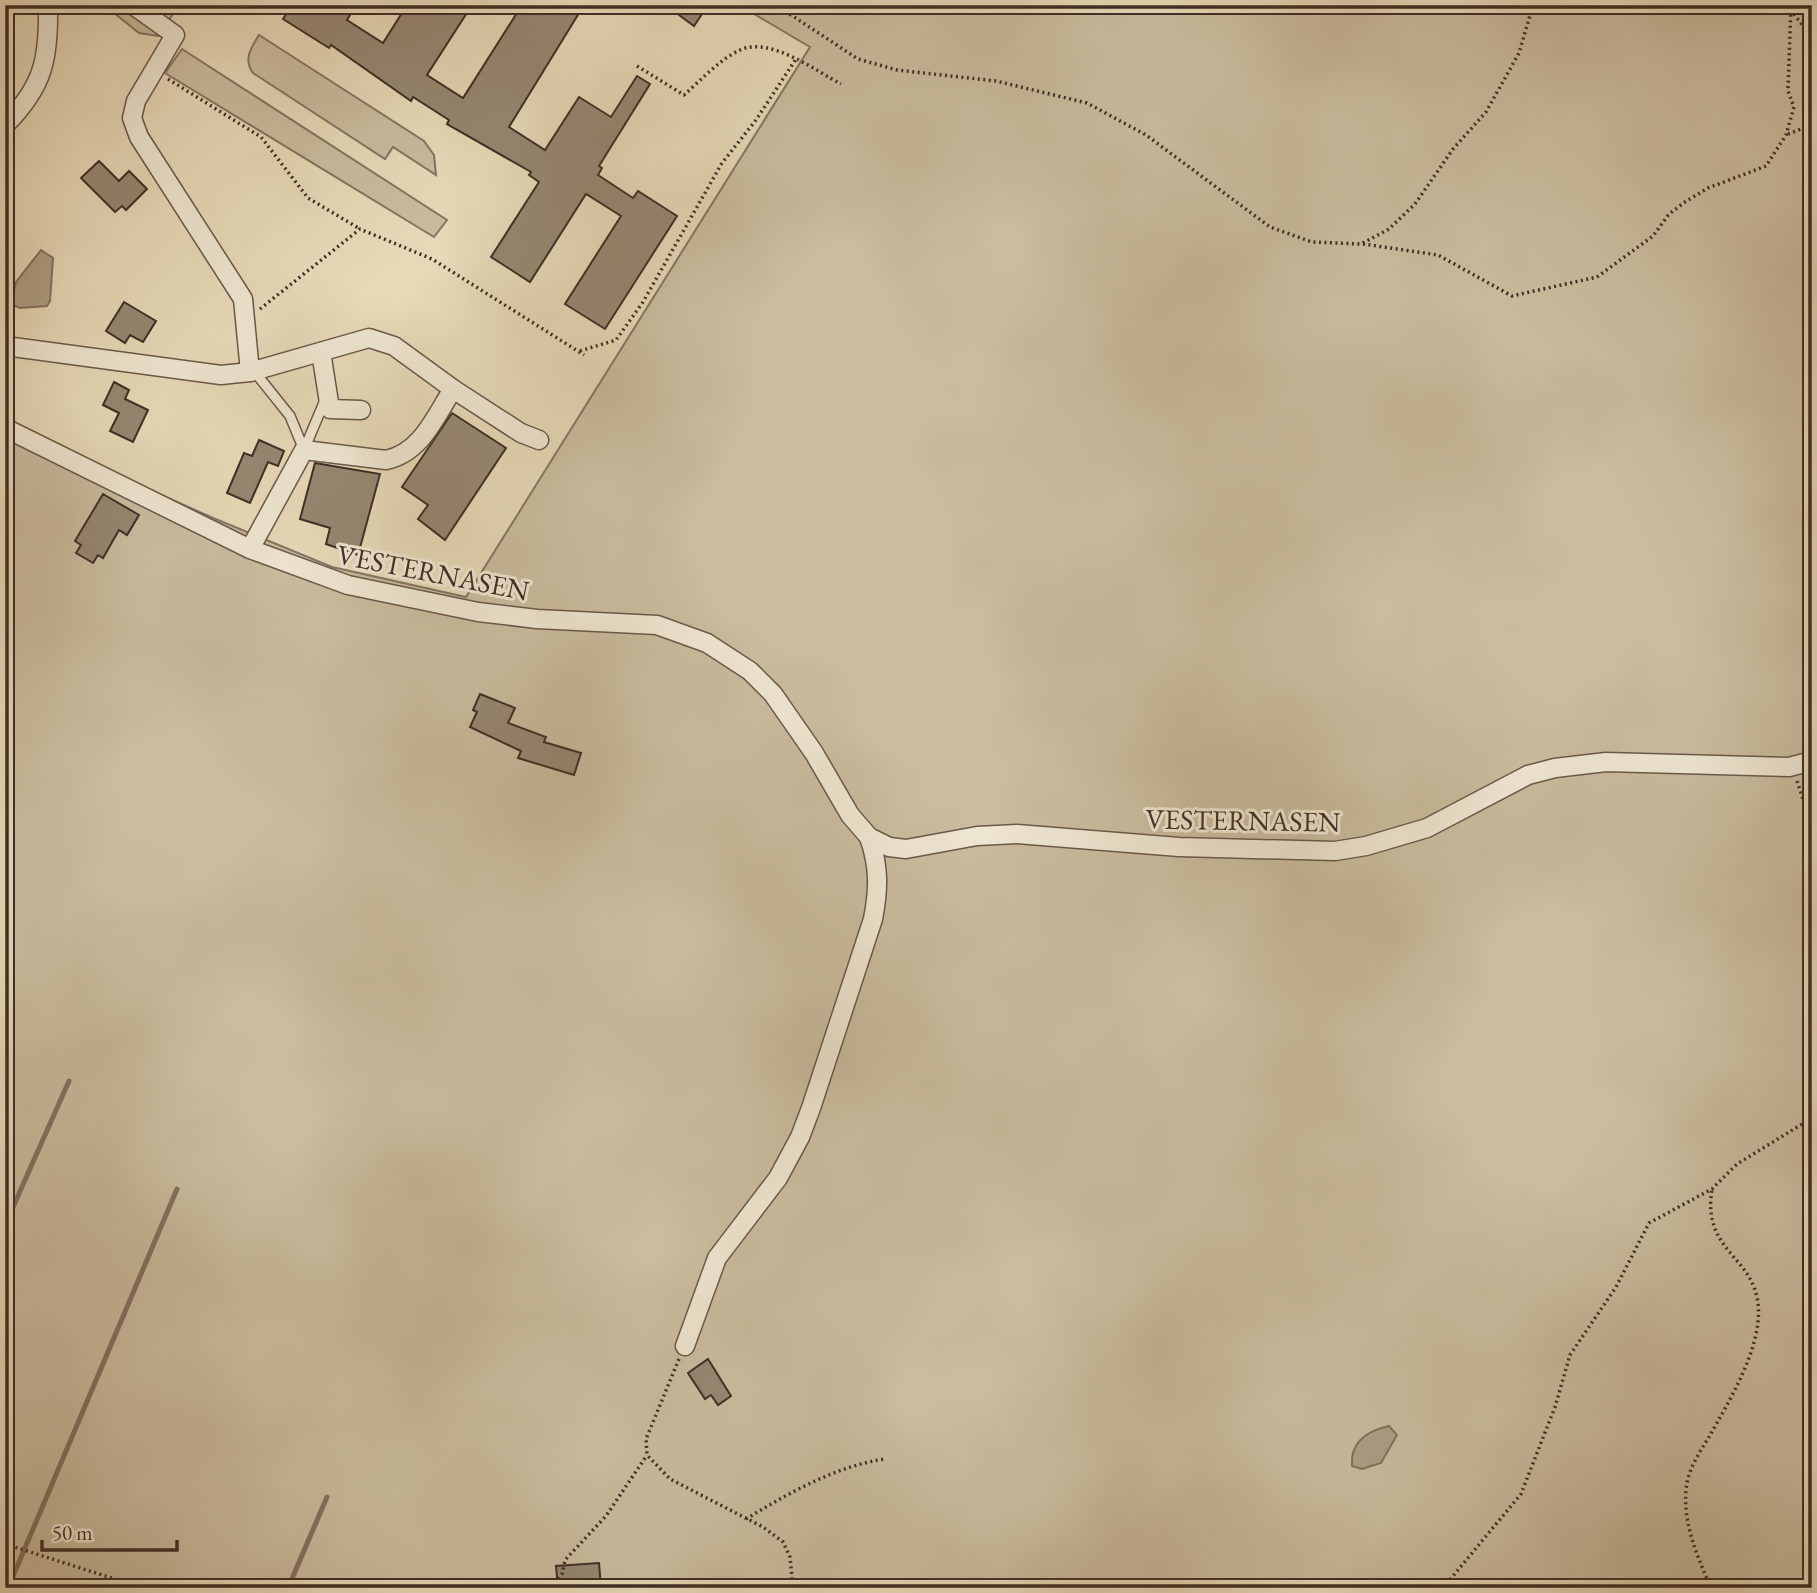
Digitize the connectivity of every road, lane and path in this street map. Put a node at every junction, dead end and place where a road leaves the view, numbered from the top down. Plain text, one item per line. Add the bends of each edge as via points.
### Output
1 (48, 5) edge
2 (133, 5) edge
3 (776, 5) edge
4 (1534, 5) edge
5 (1791, 5) edge
6 (1793, 13) junction
7 (1812, 45) edge
8 (796, 59) junction
9 (636, 66) dead end
10 (153, 70) junction
11 (841, 85) dead end
12 (5, 125) edge
13 (1812, 125) edge
14 (1786, 135) junction
15 (360, 229) junction
16 (1361, 244) junction
17 (244, 323) junction
18 (5, 349) edge
19 (321, 352) junction
20 (579, 352) junction
21 (584, 355) dead end
22 (252, 371) junction
23 (453, 389) junction
24 (328, 393) junction
25 (361, 410) dead end
26 (5, 428) edge
27 (539, 440) dead end
28 (304, 450) junction
29 (250, 550) junction
30 (1812, 761) edge
31 (1789, 767) junction
32 (1812, 826) edge
33 (869, 836) junction
34 (1812, 1118) edge
35 (1712, 1189) junction
36 (685, 1346) joint
37 (647, 1455) junction
38 (884, 1459) dead end
39 (746, 1519) junction
40 (5, 1544) edge
41 (127, 1588) edge
42 (552, 1588) edge
43 (793, 1588) edge
44 (1443, 1588) edge
45 (1711, 1588) edge

1 - 12 street via 48,49 36,86
2 - 10 street via 175,35
3 - 16 path via 858,58 897,70 996,81 1087,103 1146,135 1270,227 1312,242
4 - 16 path via 1519,53 1486,112 1453,149 1415,204 1389,229
5 - 6 path
6 - 7 path
6 - 14 path via 1788,91 1794,107
8 - 9 path via 760,47 741,49 684,95
8 - 11 path
8 - 20 path via 722,163 643,302 616,340
10 - 15 path via 261,137 308,198
10 - 17 street via 132,118 139,137 243,299
13 - 14 path
14 - 16 path via 1766,166 1685,202 1653,236 1597,277 1512,296 1438,255
15 - 17 path
15 - 20 path via 432,259
17 - 22 street
18 - 22 street via 221,375
19 - 22 street
19 - 23 street via 369,338 381,341
19 - 24 street
20 - 21 path
22 - 28 lane via 290,416
23 - 27 street
23 - 28 street via 420,441 398,458
24 - 25 street via 330,409
24 - 28 lane
26 - 29 street, VESTERNASEN
28 - 29 street
29 - 33 street, VESTERNASEN via 336,581 401,597 537,620 657,625 707,643 750,671 774,694 850,815
30 - 31 street, VESTERNASEN
31 - 32 path via 1803,792
31 - 33 street, VESTERNASEN via 1606,762 1555,768 1528,775 1427,828 1335,851 1179,847 1017,834 906,849 889,847
33 - 36 street, VESTERNASEN via 878,863 873,919 811,1108 778,1178 718,1258
34 - 35 path via 1737,1164
35 - 44 path via 1649,1223 1616,1287 1570,1355 1521,1494
35 - 45 path via 1709,1211 1718,1238 1745,1272 1758,1303 1748,1361 1692,1466 1686,1490 1688,1521
36 - 37 path via 646,1439
37 - 39 path via 670,1479
37 - 42 path via 606,1516 565,1560
38 - 39 path via 832,1473
39 - 43 path via 783,1542 790,1557
40 - 41 path via 118,1580

